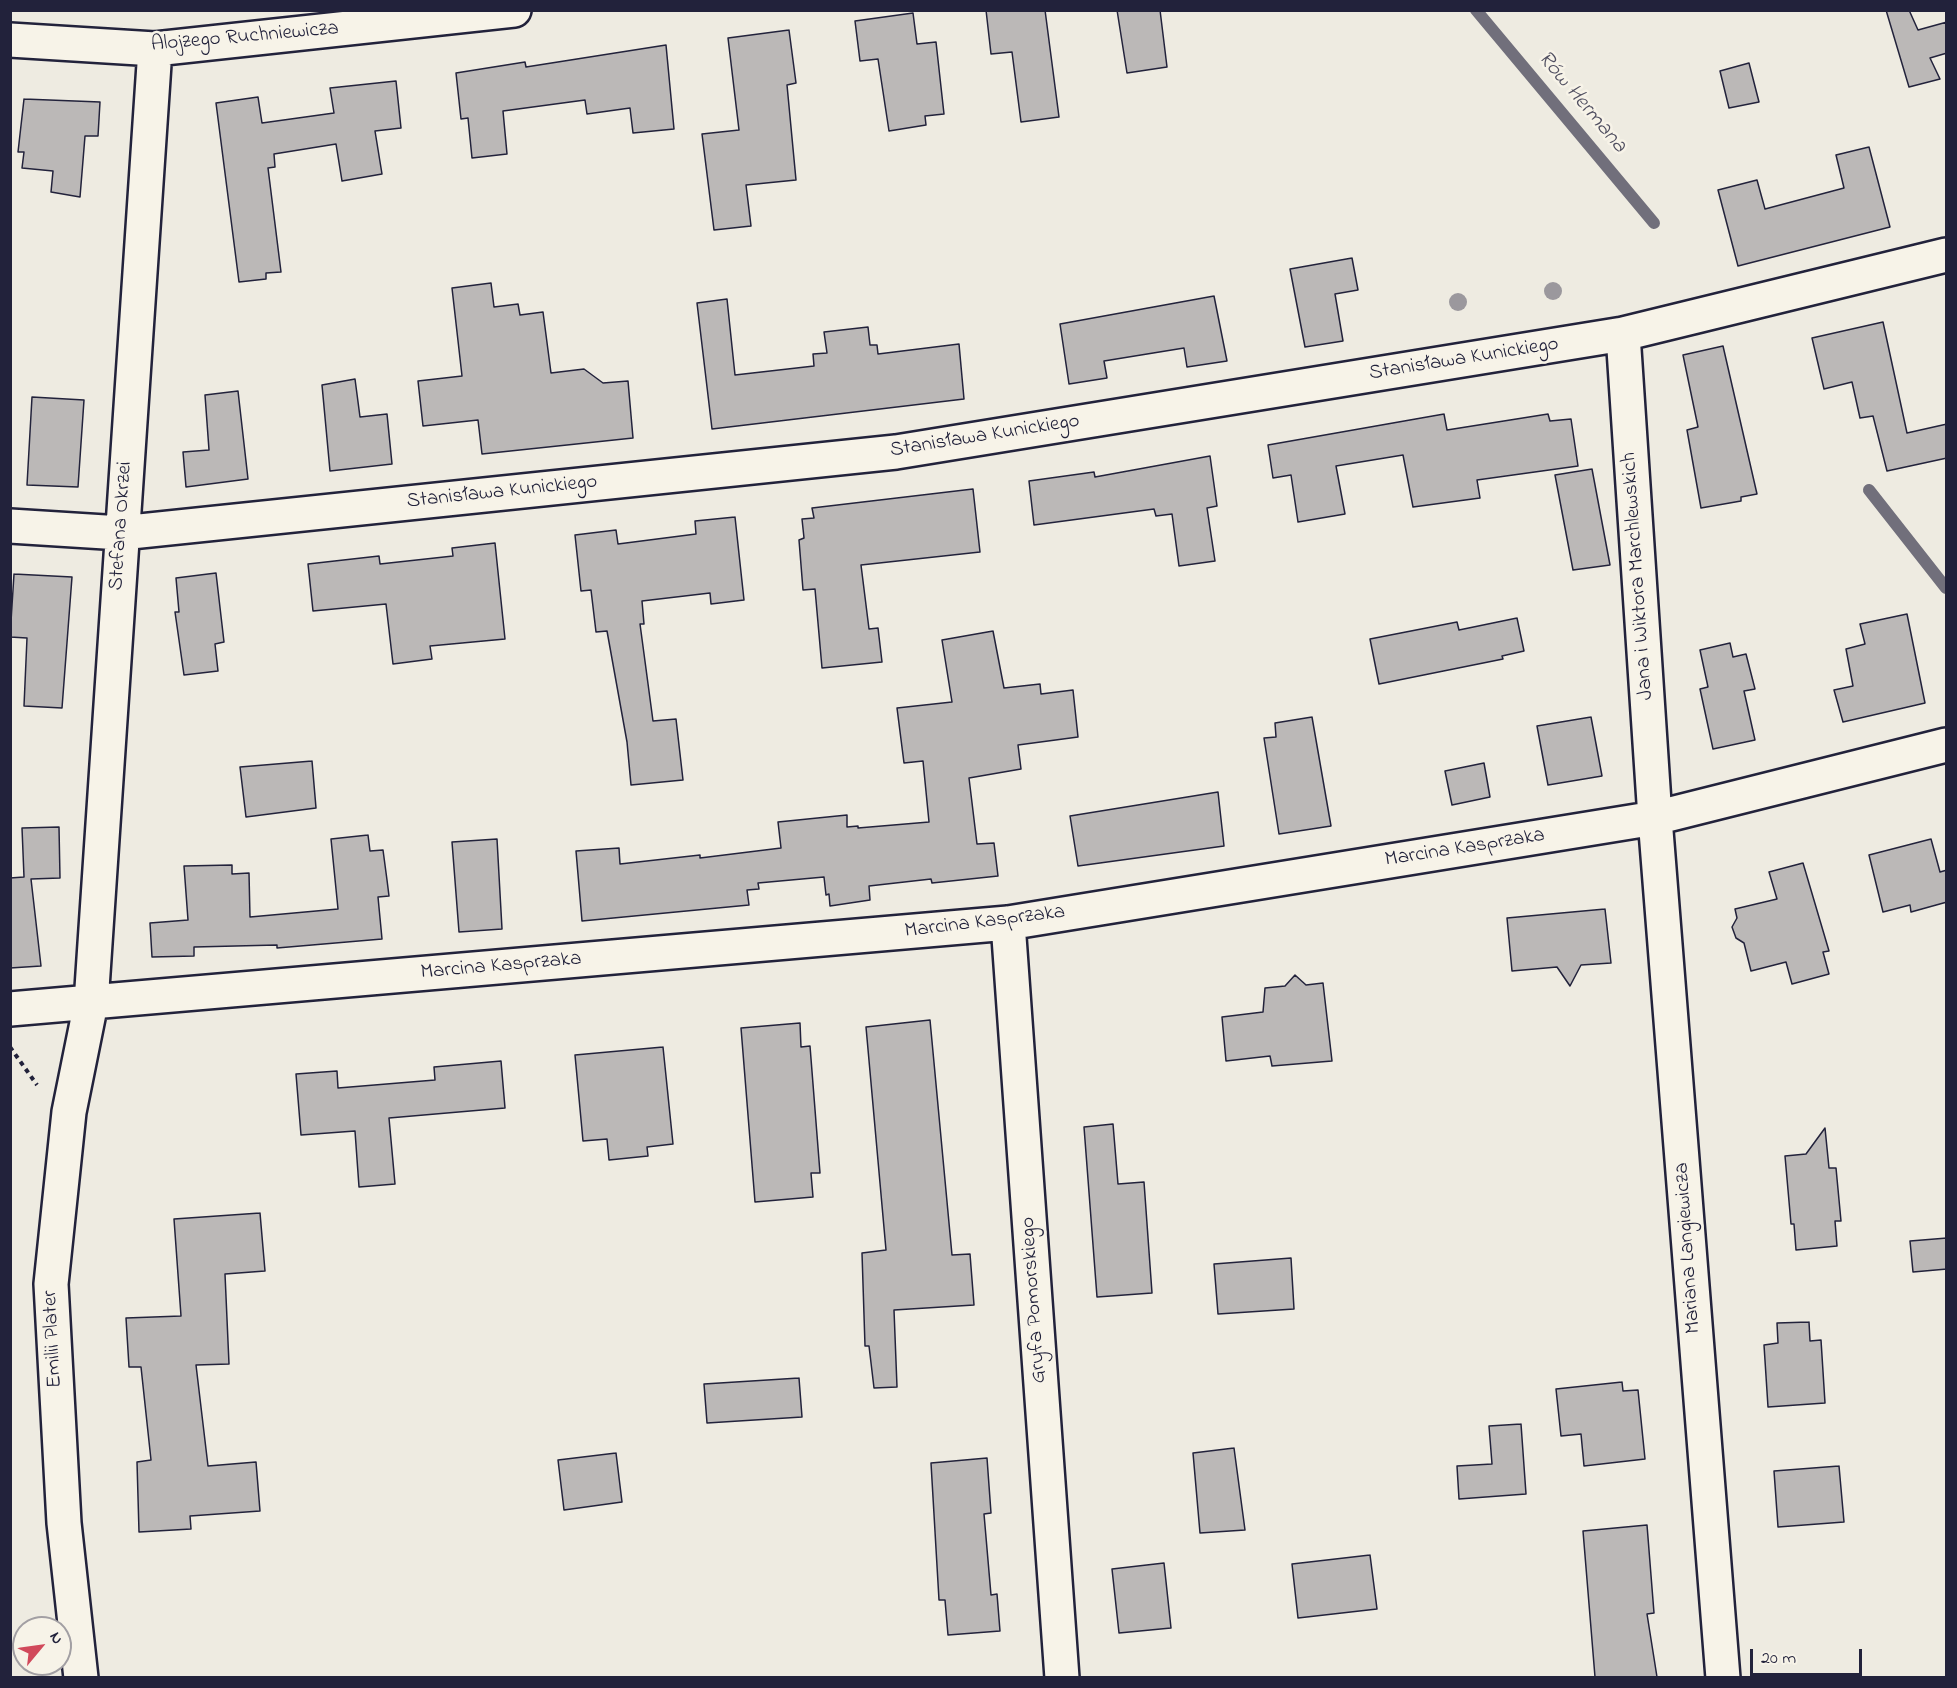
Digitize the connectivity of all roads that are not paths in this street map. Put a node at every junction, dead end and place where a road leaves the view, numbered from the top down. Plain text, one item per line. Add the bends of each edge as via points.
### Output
1 (514, 10) edge
2 (10, 40) edge
3 (155, 49) junction
4 (1947, 255) edge
5 (1623, 334) junction
6 (10, 526) edge
7 (121, 533) junction
8 (1947, 745) edge
9 (1655, 818) junction
10 (1008, 923) junction
11 (91, 1003) junction
12 (10, 1009) edge
13 (81, 1677) edge
14 (1062, 1677) edge
15 (1723, 1677) edge

1 - 3 street, Alojzego Ruchniewicza
2 - 3 street, Alojzego Ruchniewicza
3 - 7 street, Stefana Okrzei
4 - 5 street, Stanisława Kunickiego
5 - 7 street, Stanisława Kunickiego via 896,452
5 - 9 street, Jana i Wiktora Marchlewskich
6 - 7 street, Stanisława Kunickiego
7 - 11 street, Stefana Okrzei
8 - 9 street, Marcina Kasprzaka
9 - 10 street, Marcina Kasprzaka
9 - 15 street, Mariana Langiewicza
10 - 11 street, Marcina Kasprzaka
10 - 14 street, Gryfa Pomorskiego
11 - 12 street, Marcina Kasprzaka
11 - 13 street, Emilii Plater via 69,1112 51,1284 64,1523

